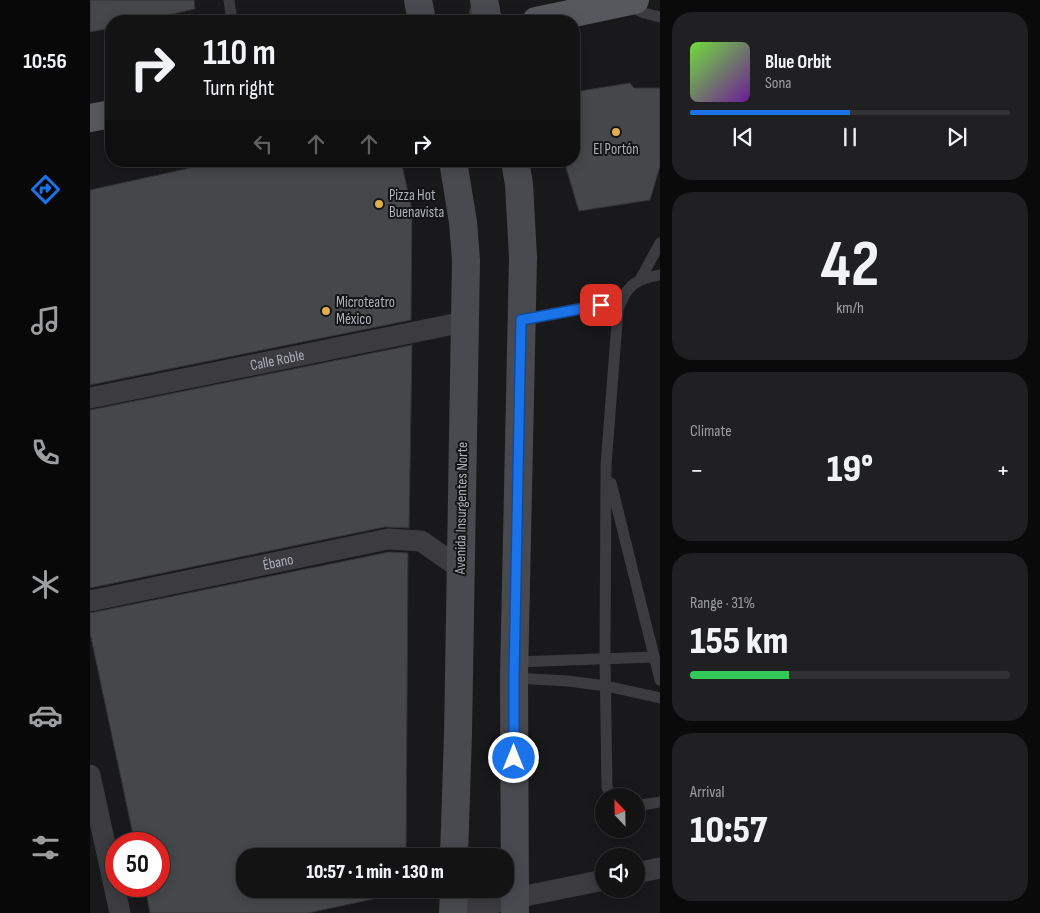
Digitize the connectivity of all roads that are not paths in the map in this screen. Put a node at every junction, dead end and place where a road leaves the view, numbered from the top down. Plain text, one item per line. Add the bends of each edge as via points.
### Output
1 (229, 0) edge
2 (418, 0) edge
3 (478, 0) edge
4 (484, 0) edge
5 (625, 1) edge
6 (231, 15) edge
7 (421, 15) edge
8 (474, 15) edge
9 (487, 15) edge
10 (563, 15) edge
11 (660, 17) edge
12 (105, 115) edge
13 (90, 118) edge
14 (454, 167) edge
15 (516, 167) edge
16 (660, 242) edge
17 (660, 275) edge
18 (641, 278) junction
19 (621, 301) junction
20 (521, 320) junction
21 (464, 322) junction
22 (90, 398) edge
23 (606, 465) junction
24 (460, 568) junction
25 (90, 601) edge
26 (654, 657) junction
27 (605, 659) junction
28 (515, 670) junction
29 (660, 680) edge
30 (606, 686) junction
31 (660, 698) edge
32 (90, 775) edge
33 (607, 788) edge
34 (660, 802) edge
35 (645, 804) edge
36 (454, 848) edge
37 (660, 868) edge
38 (645, 871) edge
39 (595, 883) edge
40 (454, 898) edge
41 (515, 905) edge
42 (120, 913) edge
43 (453, 913) edge

1 - 6 lane
2 - 7 main road
3 - 8 lane
4 - 9 main road
5 - 10 main road
5 - 11 lane via 644,13
12 - 13 main road
14 - 21 main road, Avenida Insurgentes Norte via 466,260
15 - 20 main road via 522,257
16 - 18 lane
17 - 18 lane
18 - 19 lane
19 - 20 lane
19 - 23 lane
20 - 28 main road
21 - 22 street, Calle Roble
21 - 24 main road, Avenida Insurgentes Norte
23 - 26 lane
23 - 27 lane
24 - 25 street, Ébano via 421,541 388,539
24 - 36 main road, Avenida Insurgentes Norte
26 - 27 lane
26 - 29 lane
27 - 28 lane
27 - 30 lane
28 - 30 lane
28 - 41 main road
30 - 31 lane
30 - 33 lane
32 - 42 street
34 - 35 lane
37 - 38 street
39 - 41 street
40 - 43 main road
41 - 43 street

